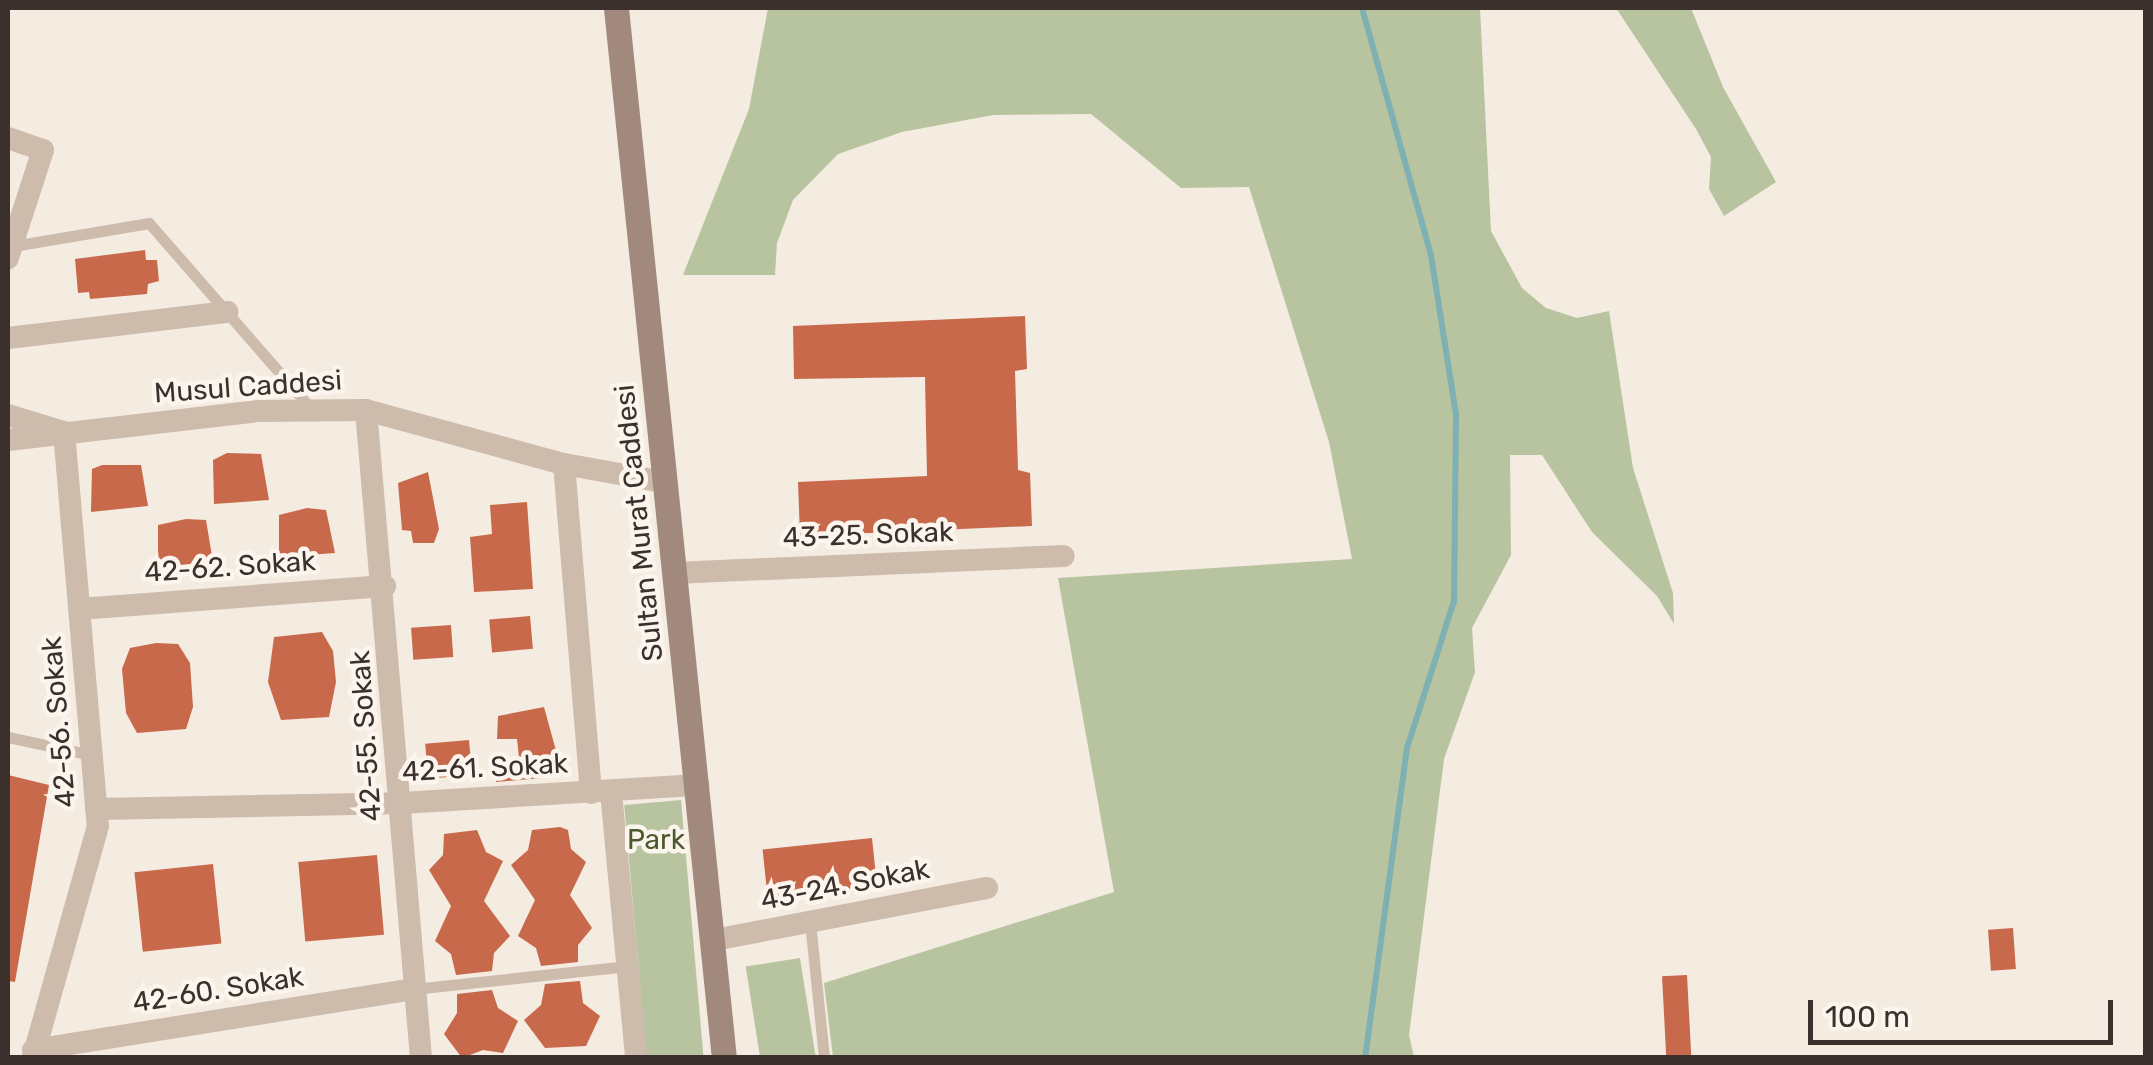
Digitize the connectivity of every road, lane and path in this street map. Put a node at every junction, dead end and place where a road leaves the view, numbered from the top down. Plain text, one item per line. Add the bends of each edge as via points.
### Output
1 (616, 8) edge
2 (8, 138) edge
3 (9, 252) edge
4 (227, 312) junction
5 (8, 338) edge
6 (312, 410) junction
7 (366, 410) junction
8 (8, 415) edge
9 (64, 432) junction
10 (8, 440) edge
11 (564, 464) junction
12 (664, 482) junction
13 (1064, 556) dead end
14 (674, 573) junction
15 (385, 586) junction
16 (79, 609) junction
17 (8, 737) edge
18 (92, 756) junction
19 (698, 785) junction
20 (601, 792) junction
21 (402, 802) junction
22 (96, 810) junction
23 (987, 888) dead end
24 (810, 922) junction
25 (714, 940) junction
26 (628, 966) junction
27 (413, 990) junction
28 (724, 1045) edge
29 (33, 1054) edge
30 (422, 1058) edge
31 (636, 1058) edge
32 (732, 1058) edge
33 (824, 1058) edge

1 - 12 street, Sultan Murat Caddesi
2 - 3 street via 43,150
3 - 4 lane via 150,224
4 - 5 street
4 - 6 lane
6 - 7 street, Musul Caddesi
6 - 9 street, Musul Caddesi
7 - 11 street, Musul Caddesi
7 - 15 street, 42-55. Sokak
8 - 9 street
9 - 10 street, Musul Caddesi
9 - 16 street, 42-56. Sokak
11 - 12 street, Musul Caddesi
11 - 20 street
12 - 14 street, Sultan Murat Caddesi
13 - 14 street, 43-25. Sokak
14 - 19 street, Sultan Murat Caddesi
15 - 16 street, 42-62. Sokak
15 - 21 street, 42-55. Sokak
16 - 18 street, 42-56. Sokak
17 - 18 lane
18 - 22 street, 42-56. Sokak
19 - 20 street, 42-61. Sokak
19 - 25 street, Sultan Murat Caddesi
20 - 21 street, 42-61. Sokak
20 - 26 street
21 - 22 street, 42-61. Sokak
21 - 27 street, 42-55. Sokak
22 - 29 street, 42-56. Sokak via 98,826
23 - 24 street, 43-24. Sokak
24 - 25 street, 43-24. Sokak
24 - 33 lane
25 - 28 street, Sultan Murat Caddesi
26 - 27 lane
26 - 31 street
27 - 29 street, 42-60. Sokak
27 - 30 street, 42-55. Sokak
28 - 32 street, Sultan Murat Caddesi

